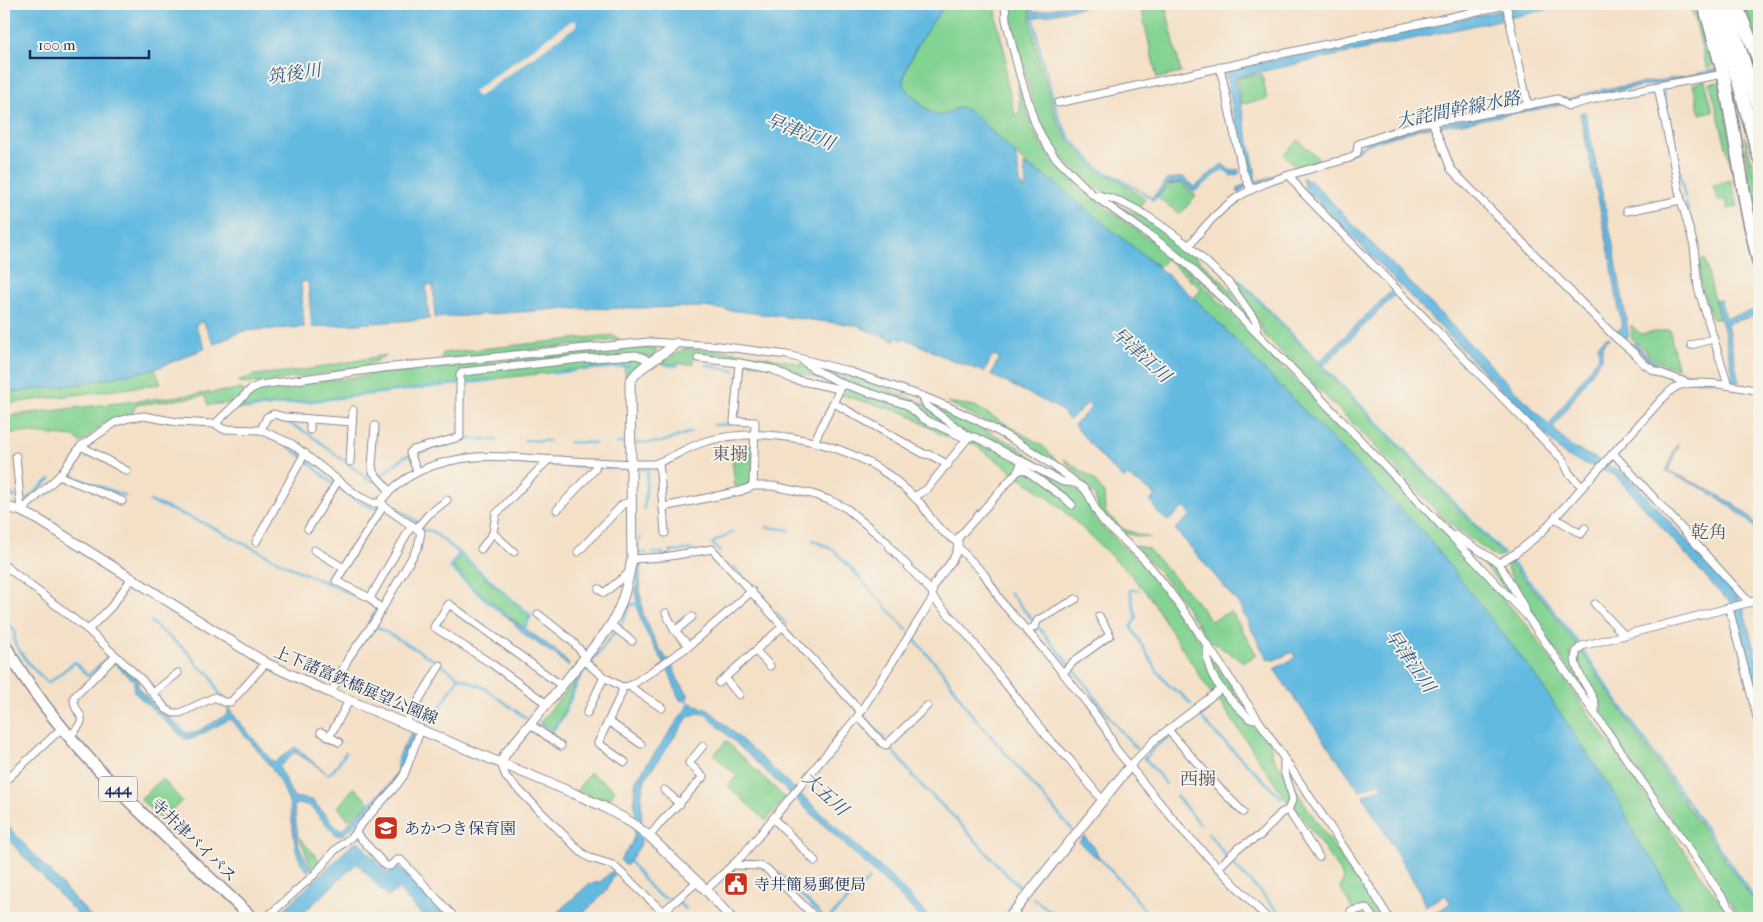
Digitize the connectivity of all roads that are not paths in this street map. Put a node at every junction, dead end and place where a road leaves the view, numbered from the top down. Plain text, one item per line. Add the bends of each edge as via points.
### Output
1 (1005, 4) edge
2 (1508, 4) edge
3 (1704, 4) edge
4 (1714, 4) edge
5 (1726, 4) edge
6 (1736, 4) edge
7 (1759, 61) edge
8 (1220, 67) junction
9 (1718, 75) dead end
10 (1658, 87) junction
11 (1058, 103) dead end
12 (1528, 104) junction
13 (1759, 110) edge
14 (1433, 125) junction
15 (1759, 157) edge
16 (1290, 176) junction
17 (1249, 187) junction
18 (1093, 195) junction
19 (1681, 200) junction
20 (1627, 211) dead end
21 (1757, 244) edge
22 (1189, 246) junction
23 (1759, 264) edge
24 (1256, 332) junction
25 (1713, 340) junction
26 (676, 343) junction
27 (1691, 345) dead end
28 (698, 358) dead end
29 (801, 359) junction
30 (650, 363) junction
31 (740, 363) junction
32 (1688, 383) junction
33 (1728, 385) junction
34 (841, 386) junction
35 (1759, 390) edge
36 (922, 396) junction
37 (834, 403) junction
38 (353, 410) dead end
39 (310, 419) junction
40 (352, 422) junction
41 (215, 424) junction
42 (375, 426) dead end
43 (261, 430) junction
44 (310, 430) dead end
45 (754, 434) junction
46 (968, 438) junction
47 (814, 442) junction
48 (80, 446) junction
49 (1612, 453) junction
50 (16, 456) dead end
51 (303, 456) junction
52 (1022, 460) junction
53 (350, 462) dead end
54 (659, 462) junction
55 (546, 463) junction
56 (630, 464) junction
57 (948, 465) junction
58 (596, 466) junction
59 (127, 471) dead end
60 (417, 471) junction
61 (1018, 471) junction
62 (58, 476) junction
63 (1074, 482) junction
64 (336, 484) junction
65 (753, 486) junction
66 (1581, 486) junction
67 (389, 490) junction
68 (914, 497) junction
69 (447, 500) dead end
70 (122, 501) dead end
71 (631, 502) junction
72 (381, 504) junction
73 (1072, 505) dead end
74 (4, 506) edge
75 (663, 507) junction
76 (557, 510) dead end
77 (21, 511) junction
78 (1555, 518) junction
79 (417, 526) junction
80 (1585, 528) dead end
81 (308, 529) dead end
82 (1446, 530) junction
83 (494, 533) junction
84 (665, 533) dead end
85 (256, 542) dead end
86 (958, 545) junction
87 (481, 548) dead end
88 (314, 550) dead end
89 (514, 552) dead end
90 (578, 552) dead end
91 (637, 559) junction
92 (1499, 563) junction
93 (4, 565) edge
94 (344, 568) junction
95 (630, 572) junction
96 (132, 578) junction
97 (599, 589) dead end
98 (752, 591) junction
99 (932, 595) junction
100 (370, 598) junction
101 (1076, 600) dead end
102 (1759, 600) edge
103 (1746, 603) junction
104 (1595, 604) dead end
105 (381, 608) junction
106 (1730, 608) junction
107 (666, 613) dead end
108 (538, 614) dead end
109 (1099, 616) dead end
110 (1526, 616) junction
111 (692, 617) dead end
112 (783, 626) junction
113 (615, 628) junction
114 (88, 630) junction
115 (675, 630) junction
116 (1027, 632) junction
117 (1624, 635) junction
118 (632, 641) dead end
119 (4, 644) edge
120 (689, 646) junction
121 (1208, 646) junction
122 (756, 650) junction
123 (116, 656) junction
124 (587, 662) junction
125 (266, 663) junction
126 (440, 665) dead end
127 (770, 666) dead end
128 (1067, 669) junction
129 (178, 673) dead end
130 (604, 677) junction
131 (562, 686) junction
132 (626, 686) junction
133 (1221, 689) junction
134 (154, 693) junction
135 (331, 693) junction
136 (738, 694) dead end
137 (349, 701) junction
138 (547, 704) junction
139 (927, 706) dead end
140 (662, 708) dead end
141 (587, 713) dead end
142 (1595, 713) junction
143 (859, 714) junction
144 (1257, 718) junction
145 (608, 721) junction
146 (405, 723) junction
147 (530, 724) junction
148 (1759, 725) edge
149 (421, 730) junction
150 (1168, 730) junction
151 (321, 732) dead end
152 (66, 733) junction
153 (329, 737) junction
154 (339, 742) dead end
155 (641, 744) dead end
156 (561, 746) dead end
157 (703, 746) dead end
158 (1284, 760) junction
159 (625, 762) dead end
160 (501, 763) junction
161 (1130, 766) junction
162 (4, 782) edge
163 (664, 790) dead end
164 (1102, 800) junction
165 (680, 804) junction
166 (1288, 810) junction
167 (1244, 812) dead end
168 (773, 818) junction
169 (356, 833) junction
170 (646, 834) junction
171 (1319, 856) dead end
172 (815, 862) dead end
173 (734, 865) junction
174 (1218, 868) junction
175 (698, 882) junction
176 (706, 890) junction
177 (662, 911) junction
178 (813, 914) dead end
179 (252, 918) edge
180 (266, 918) edge
181 (455, 918) edge
182 (656, 918) edge
183 (667, 918) edge
184 (731, 918) edge
185 (1009, 918) edge
186 (1267, 918) edge
187 (1356, 918) edge
188 (1372, 918) edge
189 (1389, 918) edge
190 (1737, 918) edge

1 - 18 street via 1019,72 1035,123 1055,157
2 - 8 street
2 - 12 street
3 - 21 highway via 1724,76 1747,210
4 - 15 highway
5 - 13 highway
6 - 7 highway
8 - 11 street
8 - 17 street via 1242,169
9 - 10 street
10 - 12 street via 1568,106 1563,102
10 - 19 street
12 - 14 street
14 - 16 street via 1372,138 1358,144 1350,158
14 - 32 street via 1451,169 1616,337 1644,364
16 - 17 street
16 - 66 street via 1562,460
17 - 22 street via 1220,212
18 - 22 street via 1104,195 1147,215
18 - 24 street via 1162,244
19 - 20 street
19 - 25 street via 1694,246 1698,288
21 - 23 highway
22 - 24 street via 1228,282 1255,320
24 - 82 street
25 - 27 street
25 - 33 street
26 - 29 street
26 - 30 street
26 - 41 street via 627,343 382,368 260,385 251,389
28 - 31 street
29 - 34 street
29 - 36 street
30 - 56 street via 630,382
30 - 60 street via 636,355 463,372 460,374 460,437 413,450 410,455
31 - 34 street via 772,369 792,379
31 - 45 street via 734,421 756,422
32 - 33 street
32 - 49 street via 1671,391
33 - 35 street
34 - 37 street
34 - 46 street via 907,405 924,419
36 - 46 street via 927,406
36 - 63 street via 1020,443
37 - 47 street
37 - 57 street
38 - 40 street
39 - 40 street
39 - 43 street via 274,414 267,417
39 - 44 street
40 - 53 street
41 - 43 street via 223,429
41 - 48 street via 144,416 129,418 116,422
42 - 67 street via 373,472
43 - 51 street via 292,444
45 - 47 street
45 - 54 street via 706,441
45 - 65 street
46 - 52 street via 975,437
46 - 57 street
47 - 68 street via 868,463 890,476
48 - 59 street
48 - 62 street
49 - 66 street
49 - 103 street
50 - 77 street
51 - 64 street
51 - 85 street
52 - 61 street
52 - 63 street via 1063,482
54 - 56 street
54 - 75 street
55 - 58 street
55 - 60 street via 476,456 442,462
55 - 83 street via 496,514
56 - 58 street
56 - 71 street
57 - 68 street via 927,489
58 - 76 street
60 - 67 street
61 - 73 street via 1024,469
61 - 86 street via 961,532
62 - 70 street
62 - 77 street
63 - 121 street via 1092,498 1102,521 1144,560 1172,594
64 - 72 street via 372,503
64 - 81 street
65 - 75 street
65 - 99 street via 772,486 812,494 846,508 888,542
66 - 78 street
67 - 72 street
68 - 86 street
69 - 79 street
71 - 90 street via 623,504
71 - 91 street
72 - 79 street
72 - 94 street
74 - 77 street, 上下諸富鉄橋展望公園線
75 - 84 street
77 - 96 street, 上下諸富鉄橋展望公園線
78 - 80 street via 1581,534
78 - 92 street via 1541,533
79 - 100 street
79 - 105 street via 421,532 418,546
82 - 92 street
82 - 110 street
83 - 87 street
83 - 89 street
86 - 99 street via 950,564 933,586
86 - 116 street
88 - 94 street
91 - 95 street
91 - 98 street via 712,549
92 - 110 street
93 - 114 street
94 - 100 street via 336,581
95 - 97 street via 604,593
95 - 113 street
96 - 114 street via 111,607
96 - 125 street, 上下諸富鉄橋展望公園線
98 - 112 street
98 - 120 street
99 - 143 street
99 - 164 street
100 - 105 street
101 - 116 street via 1038,620
102 - 103 street
103 - 106 street
104 - 117 street
105 - 135 street
106 - 117 street
106 - 148 street
107 - 115 street
108 - 124 street via 571,640
109 - 128 street via 1110,635
110 - 142 street
111 - 115 street
112 - 122 street
112 - 143 street
113 - 118 street
113 - 124 street
114 - 123 street
115 - 120 street
116 - 128 street
117 - 142 street via 1576,650 1575,663 1595,703
119 - 152 highway, 寺井津バイパス / 444
120 - 132 street
121 - 133 street via 1206,656
121 - 144 street
122 - 127 street
122 - 136 street via 722,681
123 - 134 street
123 - 152 street via 74,697 81,725
124 - 130 street
124 - 131 street
125 - 134 street via 231,702 215,697 173,713
125 - 135 street, 上下諸富鉄橋展望公園線
126 - 146 street
128 - 161 street
129 - 134 street
130 - 132 street
130 - 141 street
131 - 138 street
131 - 138 street via 449,604 434,627
132 - 140 street
132 - 145 street
133 - 144 street via 1250,719
133 - 150 street
135 - 137 street, 上下諸富鉄橋展望公園線
137 - 146 street, 上下諸富鉄橋展望公園線
137 - 153 street
138 - 147 street
139 - 143 street via 886,744
142 - 190 street
143 - 168 street
144 - 158 street
145 - 155 street
145 - 159 street via 598,743
146 - 149 street, 上下諸富鉄橋展望公園線
147 - 156 street
147 - 160 street
149 - 160 street, 上下諸富鉄橋展望公園線
149 - 169 street via 404,775
150 - 161 street
150 - 167 street
151 - 153 street
152 - 162 street
152 - 179 highway, 寺井津バイパス / 444 via 132,803
153 - 154 street
157 - 165 street via 689,763 704,777
158 - 166 street via 1284,771 1293,798
158 - 189 street
160 - 170 street, 上下諸富鉄橋展望公園線 via 602,806
160 - 177 street via 506,777 582,853 613,865
161 - 164 street
161 - 174 street
163 - 165 street
164 - 185 street
165 - 170 street via 658,825 657,830
166 - 171 street
166 - 174 street via 1260,835 1238,848
168 - 172 street
168 - 173 street
169 - 180 street
169 - 181 street via 386,866 401,860
170 - 175 street
173 - 176 street
173 - 178 street via 766,869
174 - 186 street
175 - 176 street
175 - 177 street
176 - 184 street
177 - 182 street
177 - 183 street
187 - 188 street via 1351,912 1366,908

